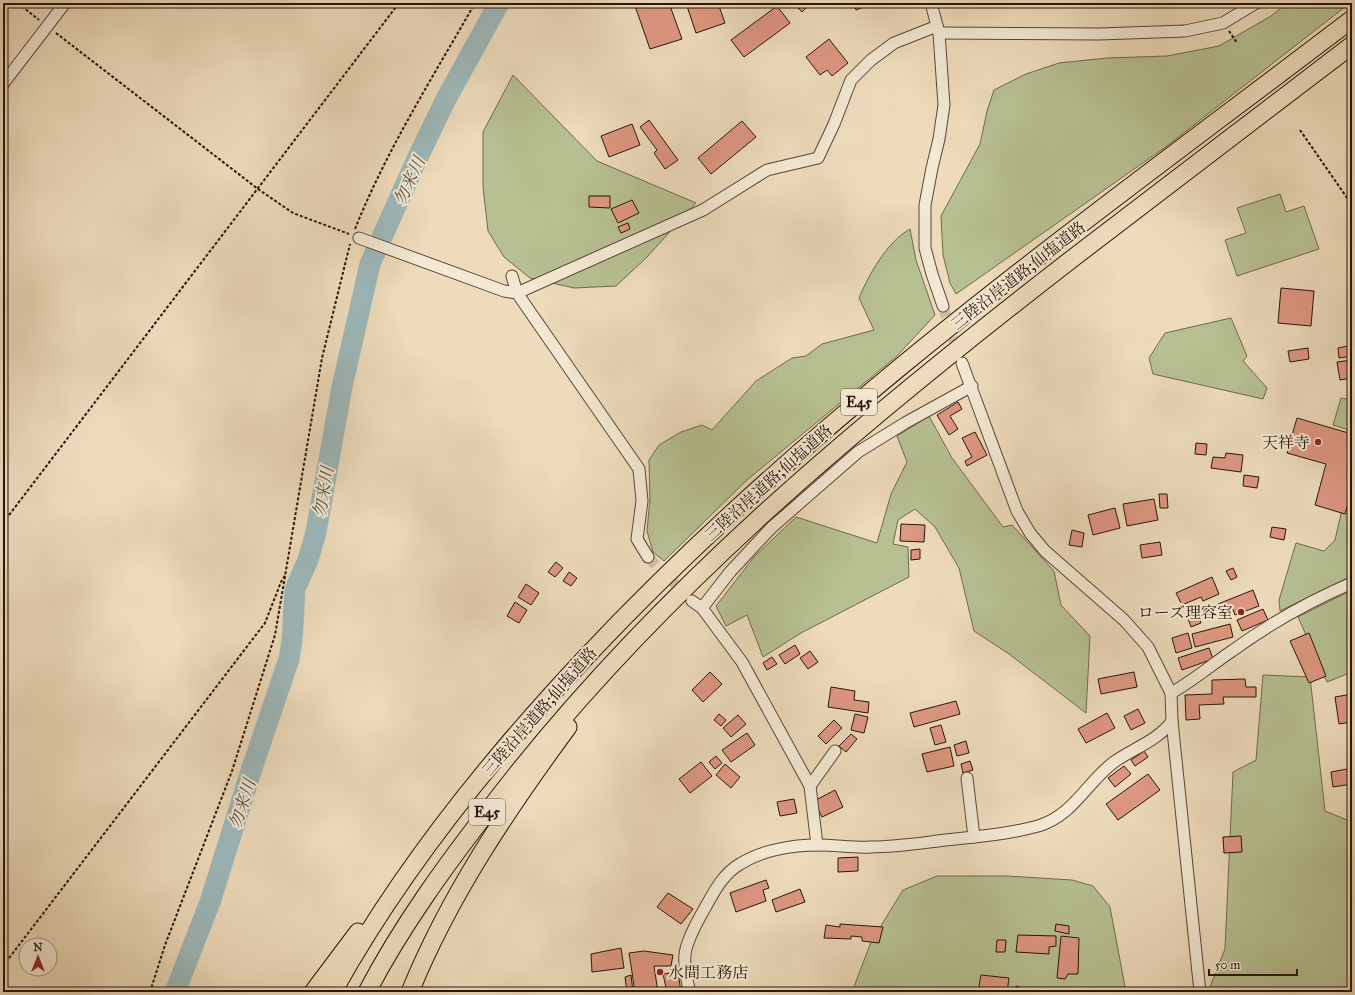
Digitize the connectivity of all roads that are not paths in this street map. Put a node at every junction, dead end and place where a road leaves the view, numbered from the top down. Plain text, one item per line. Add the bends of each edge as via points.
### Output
1 (65, 3) edge
2 (931, 3) edge
3 (1256, 3) edge
4 (1352, 19) edge
5 (938, 29) junction
6 (1352, 44) edge
7 (3, 84) edge
8 (355, 237) road end
9 (512, 276) dead end
10 (517, 293) junction
11 (943, 306) tunnel mouth
12 (962, 363) tunnel mouth
13 (972, 386) junction
14 (648, 557) tunnel mouth
15 (1352, 583) edge
16 (692, 601) tunnel mouth
17 (702, 608) junction
18 (627, 648) junction
19 (1171, 693) junction
20 (1172, 721) junction
21 (836, 751) dead end
22 (967, 778) dead end
23 (810, 786) junction
24 (974, 837) junction
25 (817, 845) junction
26 (426, 849) junction
27 (313, 992) edge
28 (333, 992) edge
29 (367, 992) edge
30 (410, 992) edge
31 (690, 992) edge
32 (1200, 992) edge

1 - 7 street
2 - 5 street
3 - 5 street via 1223,23 1185,31 1099,34
4 - 26 highway, 三陸沿岸道路;仙塩道路 / E45 via 993,293 760,486 669,572 558,687 484,773
5 - 10 street via 894,42 851,80 818,158 768,170 703,210
5 - 11 street via 944,105 925,205 925,232 929,261
6 - 18 highway, 三陸沿岸道路;仙塩道路 / E45 via 1006,310 917,382 770,508 687,586
8 - 10 street via 504,291
9 - 10 street
10 - 14 street via 639,469 642,501 637,540
12 - 13 street
13 - 17 street via 858,452 772,528 730,572
13 - 19 street via 1017,511 1030,533 1045,551 1124,620 1148,648
15 - 19 street via 1295,610
16 - 17 street
17 - 23 street via 752,680
18 - 29 highway, 三陸沿岸道路;仙塩道路 / E45 via 528,758 472,832 420,907
18 - 30 highway via 492,836 448,912
19 - 20 street
20 - 24 street via 1165,730 1113,763 1074,805 1060,815 1039,826
20 - 32 street
21 - 23 street
22 - 24 street
23 - 25 street
24 - 25 street via 871,848
25 - 31 street via 784,849 753,857 722,879 688,940 684,964
26 - 27 highway via 375,910
26 - 28 highway, 三陸沿岸道路;仙塩道路 / E45 via 381,914

